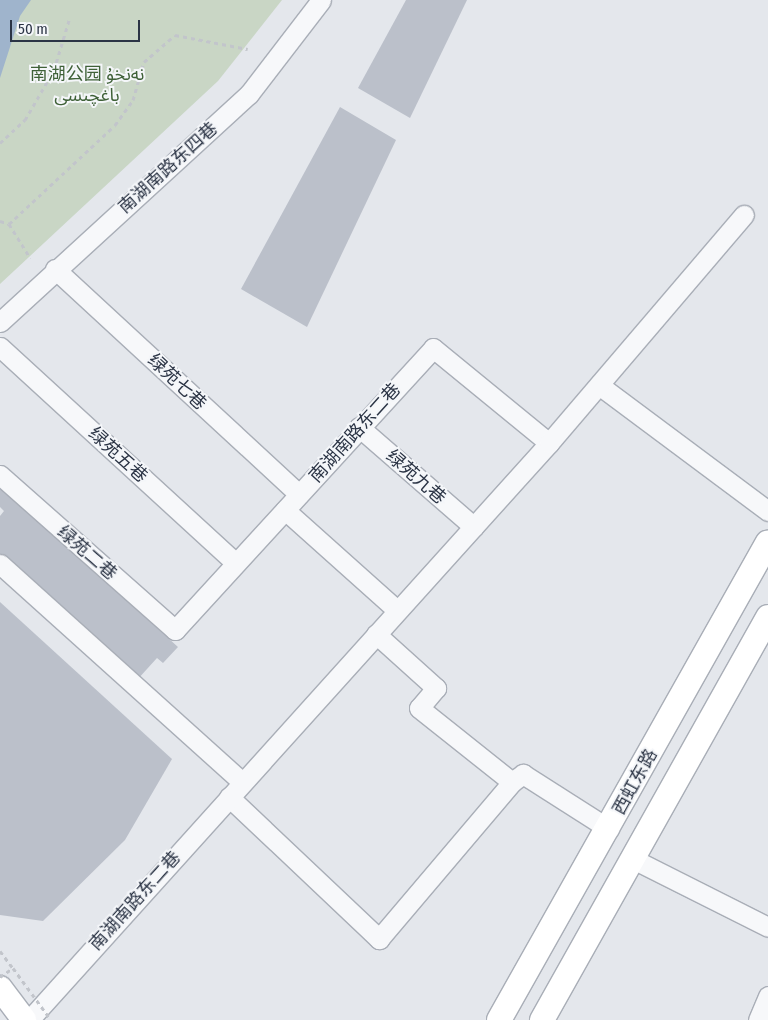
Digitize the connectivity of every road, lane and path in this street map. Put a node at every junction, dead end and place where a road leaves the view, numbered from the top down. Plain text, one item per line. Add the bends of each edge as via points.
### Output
1 (321, 0) edge
2 (70, 17) dead end
3 (248, 49) dead end
4 (0, 143) edge
5 (744, 215) dead end
6 (0, 220) edge
7 (9, 224) junction
8 (30, 258) dead end
9 (55, 270) junction
10 (0, 322) edge
11 (0, 347) edge
12 (599, 385) junction
13 (359, 427) junction
14 (549, 443) junction
15 (0, 475) edge
16 (299, 494) junction
17 (285, 510) junction
18 (768, 511) edge
19 (474, 528) junction
20 (768, 542) edge
21 (236, 562) junction
22 (0, 564) edge
23 (397, 610) junction
24 (768, 617) edge
25 (175, 630) joint
26 (376, 634) junction
27 (242, 782) junction
28 (512, 782) junction
29 (228, 797) junction
30 (609, 829) junction
31 (633, 859) junction
32 (768, 926) edge
33 (0, 951) edge
34 (12, 968) junction
35 (0, 978) edge
36 (0, 988) edge
37 (768, 996) edge
38 (24, 1020) edge
39 (29, 1020) edge
40 (51, 1020) edge
41 (499, 1020) edge
42 (542, 1020) edge
43 (758, 1020) edge

1 - 9 street, 南湖南路东四巷 via 249,94
2 - 4 path via 54,70 25,120
3 - 7 path via 175,35 144,62 133,100 115,125
5 - 12 street, 南湖南路东二巷
6 - 7 path
7 - 8 path
9 - 10 street, 南湖南路东四巷
9 - 16 street, 绿苑七巷
11 - 21 street, 绿苑五巷
12 - 14 street, 南湖南路东二巷
12 - 18 street
13 - 14 street, 南湖南路东二巷 via 433,348
13 - 16 street, 南湖南路东二巷
13 - 19 street, 绿苑九巷
14 - 19 street, 南湖南路东二巷
15 - 25 street, 绿苑二巷
16 - 17 street, 南湖南路东二巷
17 - 21 street, 南湖南路东二巷
17 - 23 street
19 - 23 street, 南湖南路东二巷
20 - 30 main road, 西虹东路
21 - 25 street, 南湖南路东二巷
22 - 27 street
23 - 26 street, 南湖南路东二巷
24 - 31 main road, 西虹东路
26 - 27 street, 南湖南路东二巷
26 - 28 street via 436,688 419,708
27 - 29 street, 南湖南路东二巷
28 - 29 street via 379,939
28 - 30 street via 523,774
29 - 39 street, 南湖南路东二巷
30 - 41 main road, 西虹东路
31 - 32 street
31 - 42 main road, 西虹东路
33 - 34 path
34 - 35 path, bridge
34 - 40 path, bridge
36 - 38 main road
37 - 43 street

